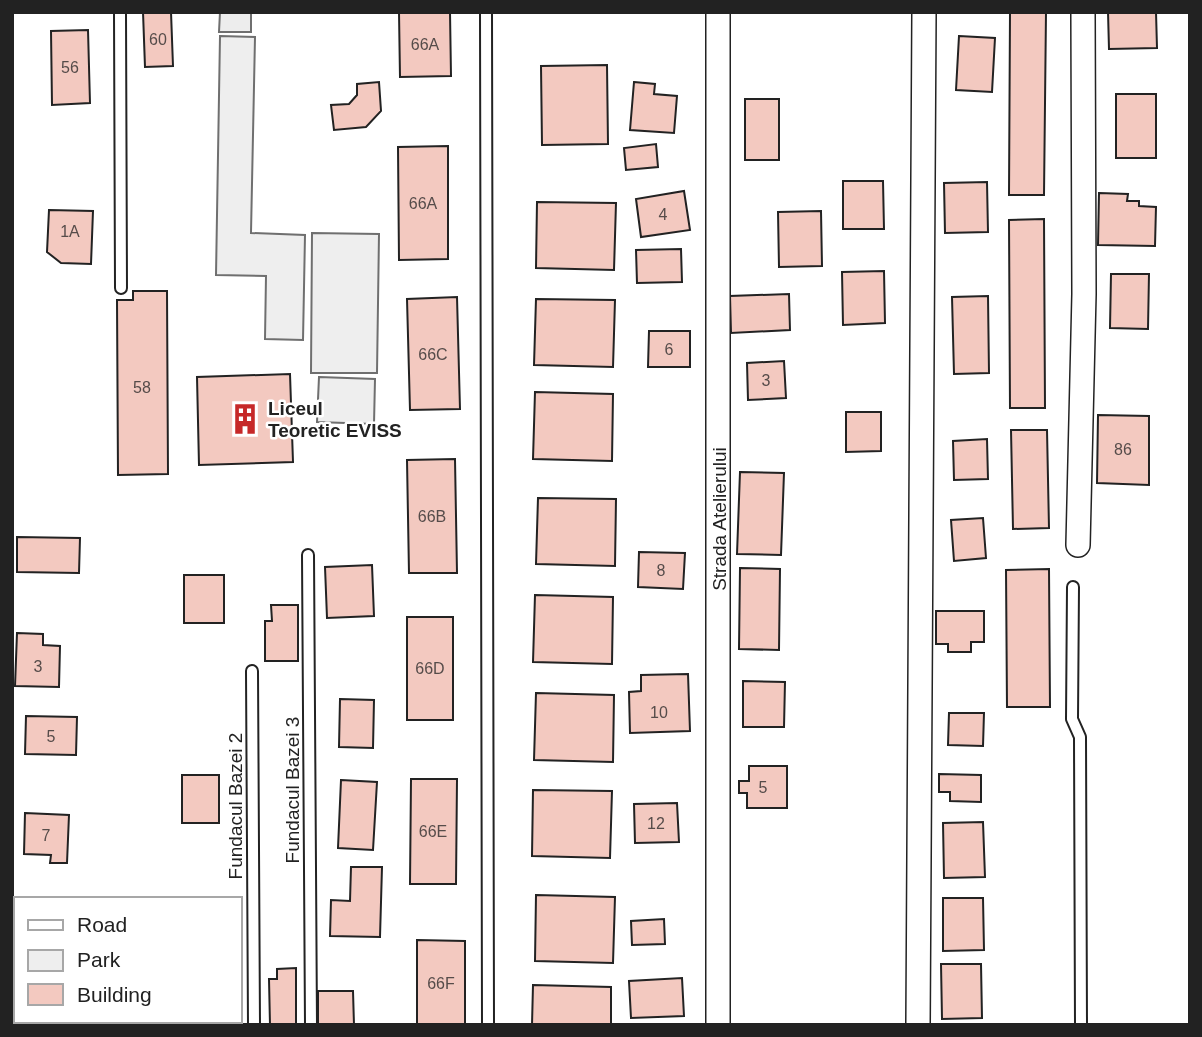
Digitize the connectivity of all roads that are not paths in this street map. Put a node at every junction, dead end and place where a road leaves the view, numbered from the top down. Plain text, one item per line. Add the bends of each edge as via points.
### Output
1 (120, 12) edge
2 (486, 12) edge
3 (718, 12) edge
4 (924, 12) edge
5 (1083, 12) edge
6 (121, 288) dead end
7 (1078, 545) dead end
8 (308, 555) dead end
9 (1073, 587) dead end
10 (252, 671) dead end
11 (254, 1025) edge
12 (311, 1025) edge
13 (488, 1025) edge
14 (718, 1025) edge
15 (918, 1025) edge
16 (1082, 1025) edge

1 - 6 lane
2 - 13 lane
3 - 14 street, Strada Atelierului
4 - 15 street
5 - 7 street via 1084,294
8 - 12 lane, Fundacul Bazei 3
9 - 16 lane via 1072,719 1080,737
10 - 11 lane, Fundacul Bazei 2

